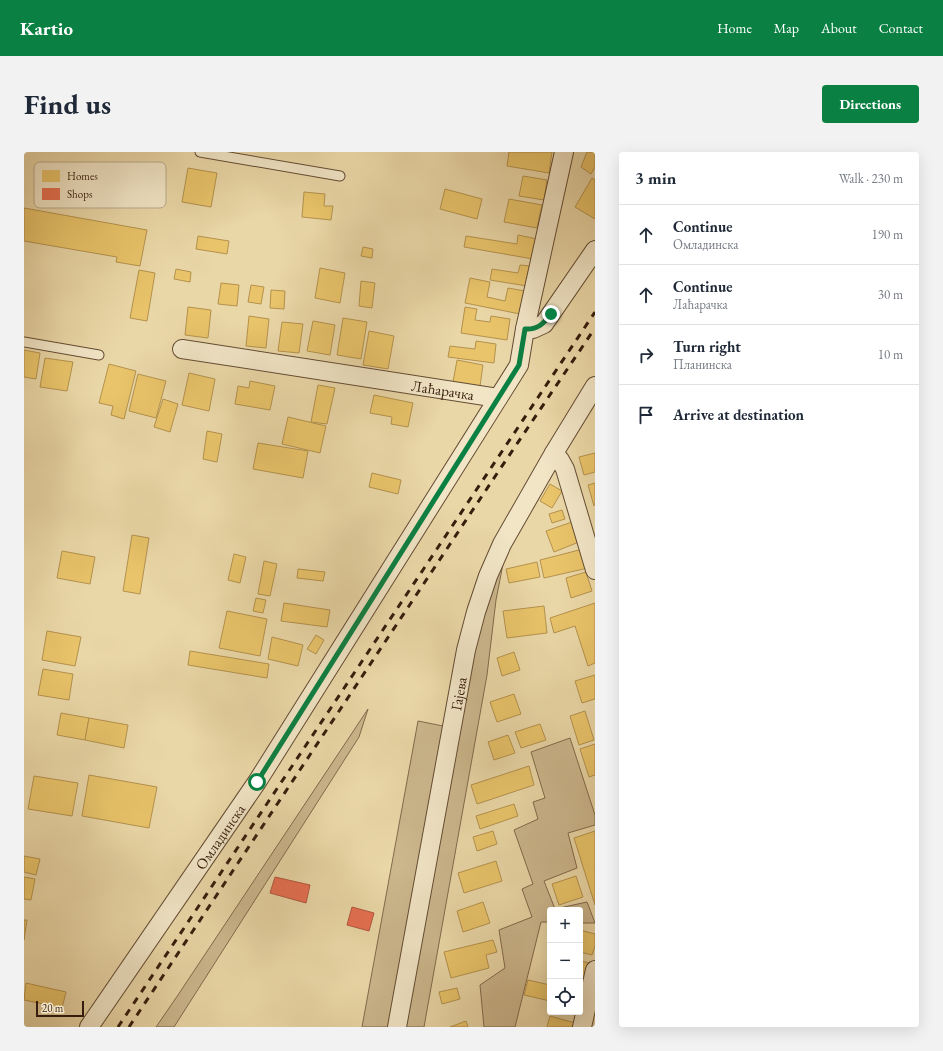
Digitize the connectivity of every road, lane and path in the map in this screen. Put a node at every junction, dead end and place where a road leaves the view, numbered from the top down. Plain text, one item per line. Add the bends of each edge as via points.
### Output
1 (200, 152) edge
2 (564, 152) edge
3 (340, 176) dead end
4 (595, 250) edge
5 (525, 329) junction
6 (24, 342) edge
7 (182, 349) dead end
8 (99, 355) dead end
9 (595, 386) edge
10 (498, 398) junction
11 (554, 453) junction
12 (595, 570) edge
13 (595, 970) edge
14 (89, 1027) edge
15 (397, 1027) edge
16 (582, 1027) edge

1 - 3 lane
2 - 5 street
4 - 5 street via 544,324 533,329
5 - 10 street via 519,365
6 - 8 lane
7 - 10 street, Лаћарачка
9 - 11 street, Гајева
10 - 14 street, Омладинска via 257,782
11 - 12 street via 566,468
11 - 15 street, Гајева via 502,544 476,612 464,658
13 - 16 street

